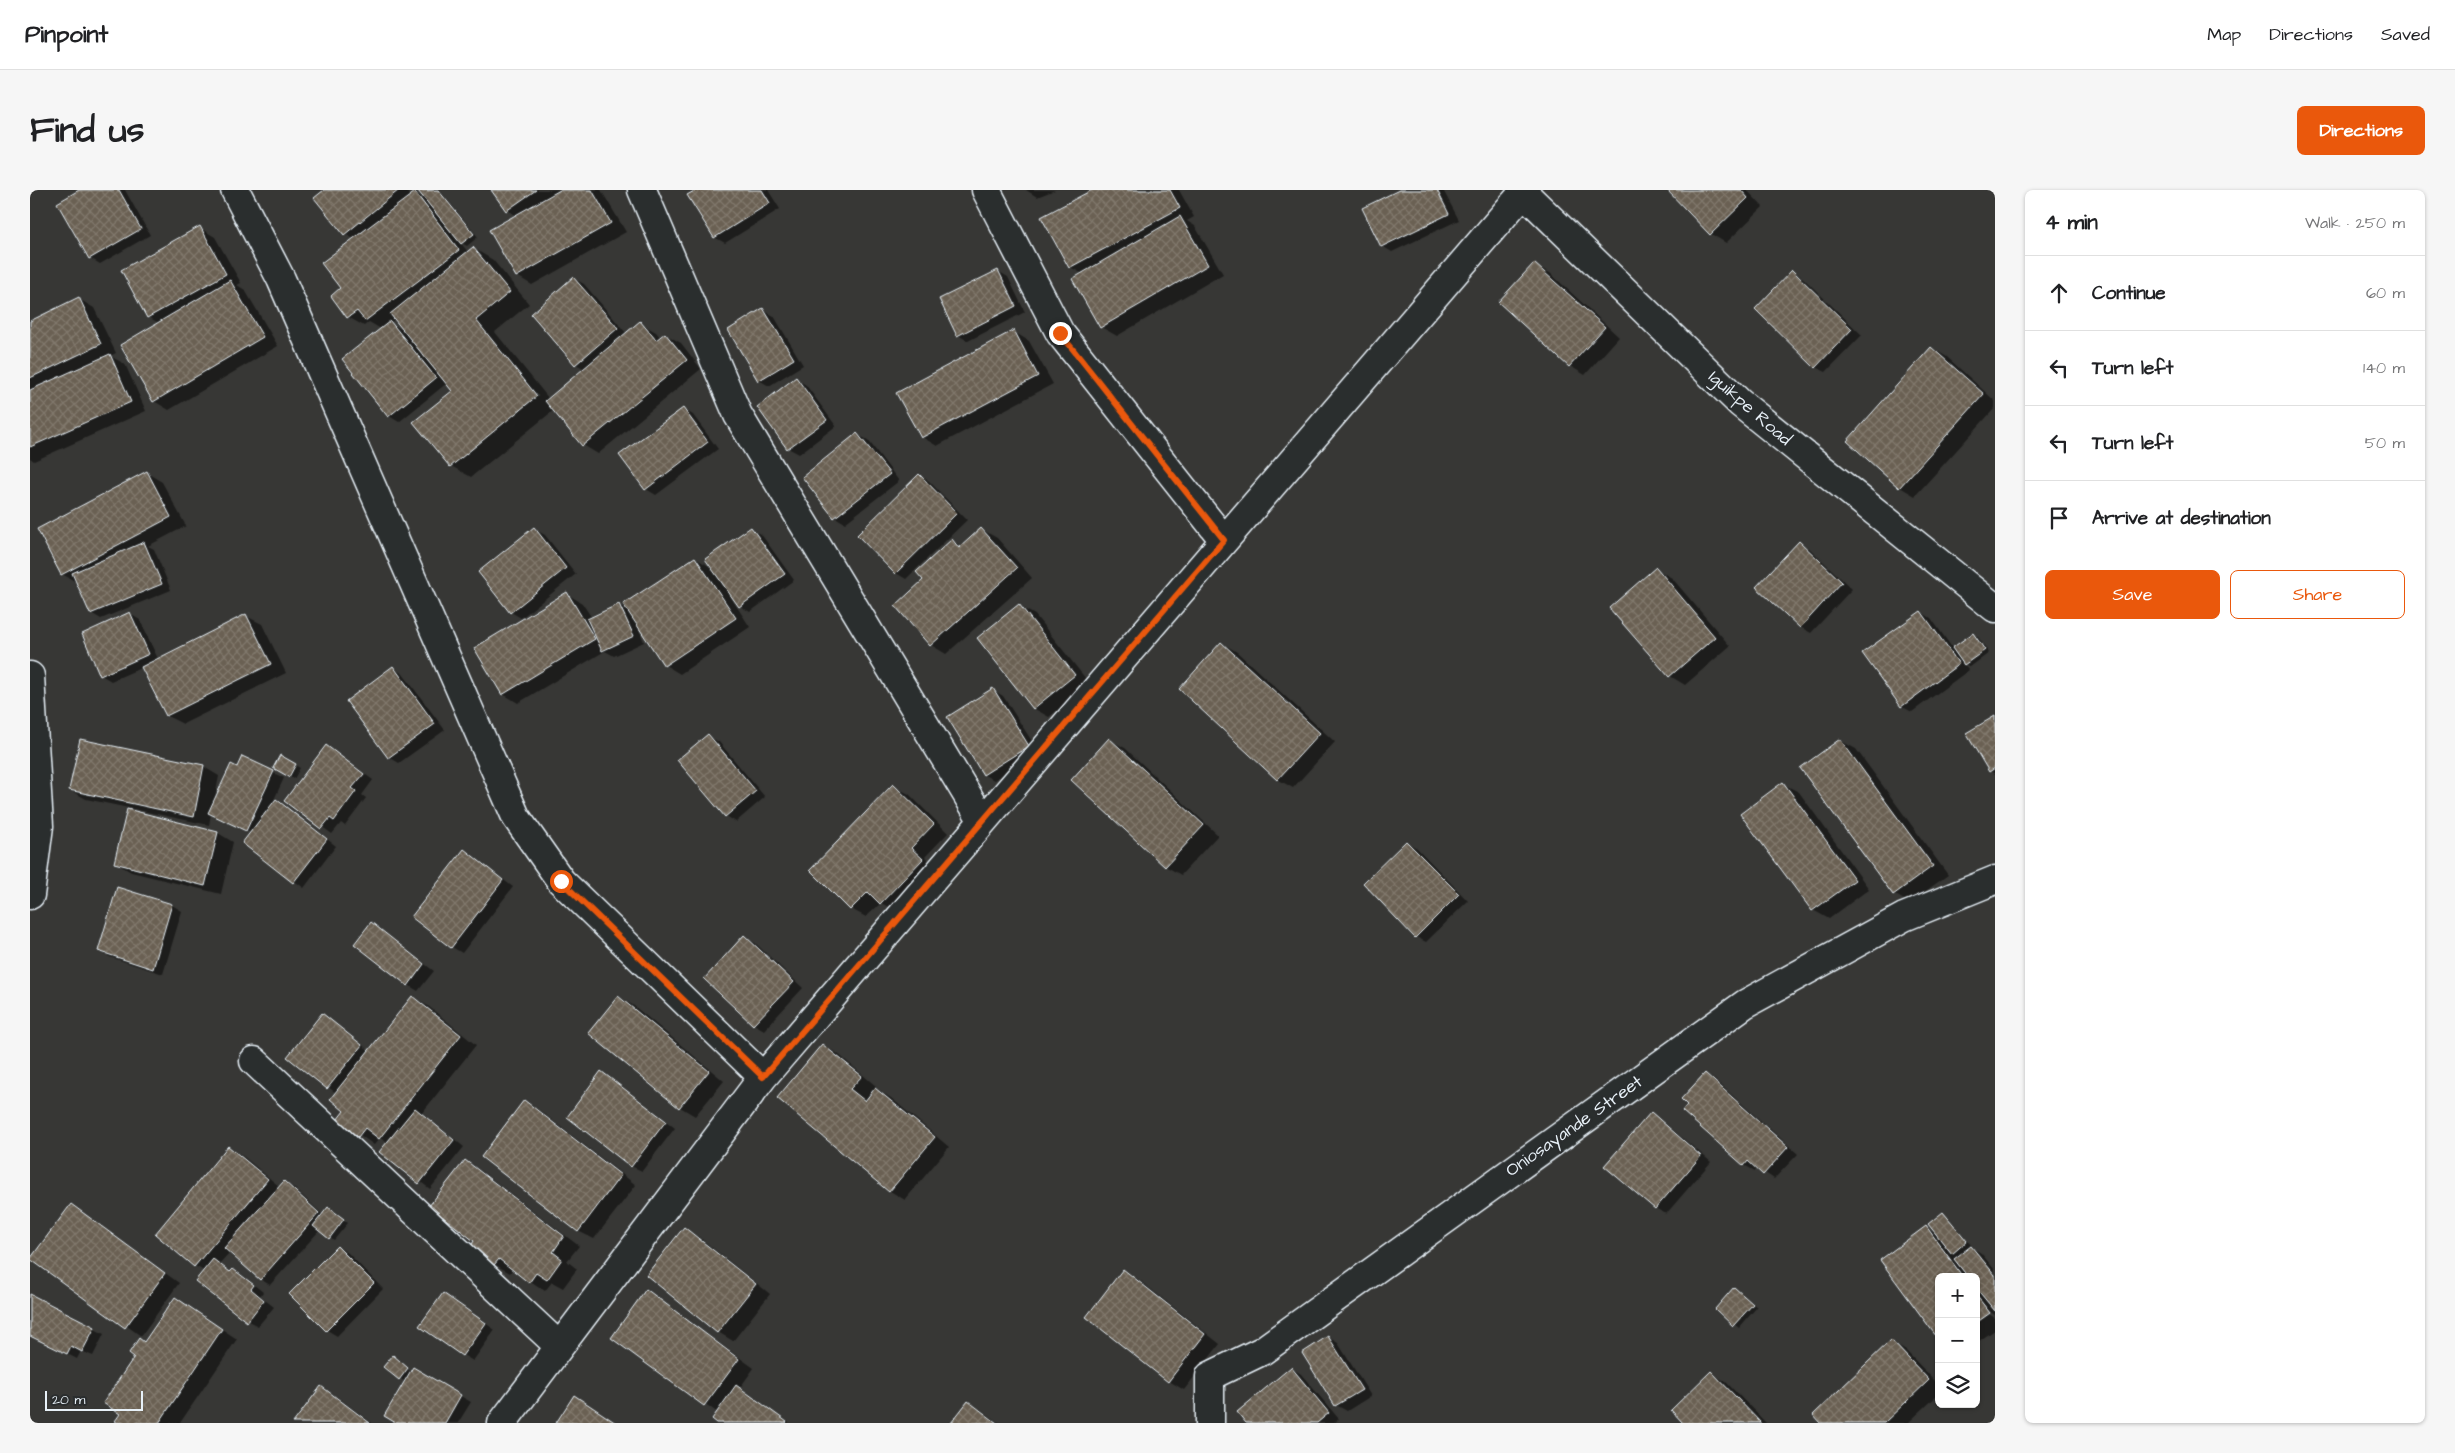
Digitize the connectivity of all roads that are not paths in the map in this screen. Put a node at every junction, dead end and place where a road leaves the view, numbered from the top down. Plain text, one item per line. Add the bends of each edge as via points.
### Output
1 (235, 190) edge
2 (642, 190) edge
3 (986, 190) edge
4 (1522, 191) edge
5 (1224, 540) junction
6 (1995, 608) edge
7 (30, 676) edge
8 (983, 821) junction
9 (1995, 880) edge
10 (30, 895) edge
11 (254, 1061) dead end
12 (763, 1077) junction
13 (559, 1346) junction
14 (502, 1423) edge
15 (1210, 1423) edge

1 - 12 street via 281,279 516,817 561,881
2 - 8 street via 738,415
3 - 5 street via 1060,333
4 - 5 street
4 - 6 street, Iguikpe Road via 1740,403
5 - 8 street
7 - 10 street via 40,826
8 - 12 street
9 - 15 street, Oniosayande Street via 1904,916 1745,1004 1262,1351 1210,1376
11 - 13 street
12 - 13 street
13 - 14 street

